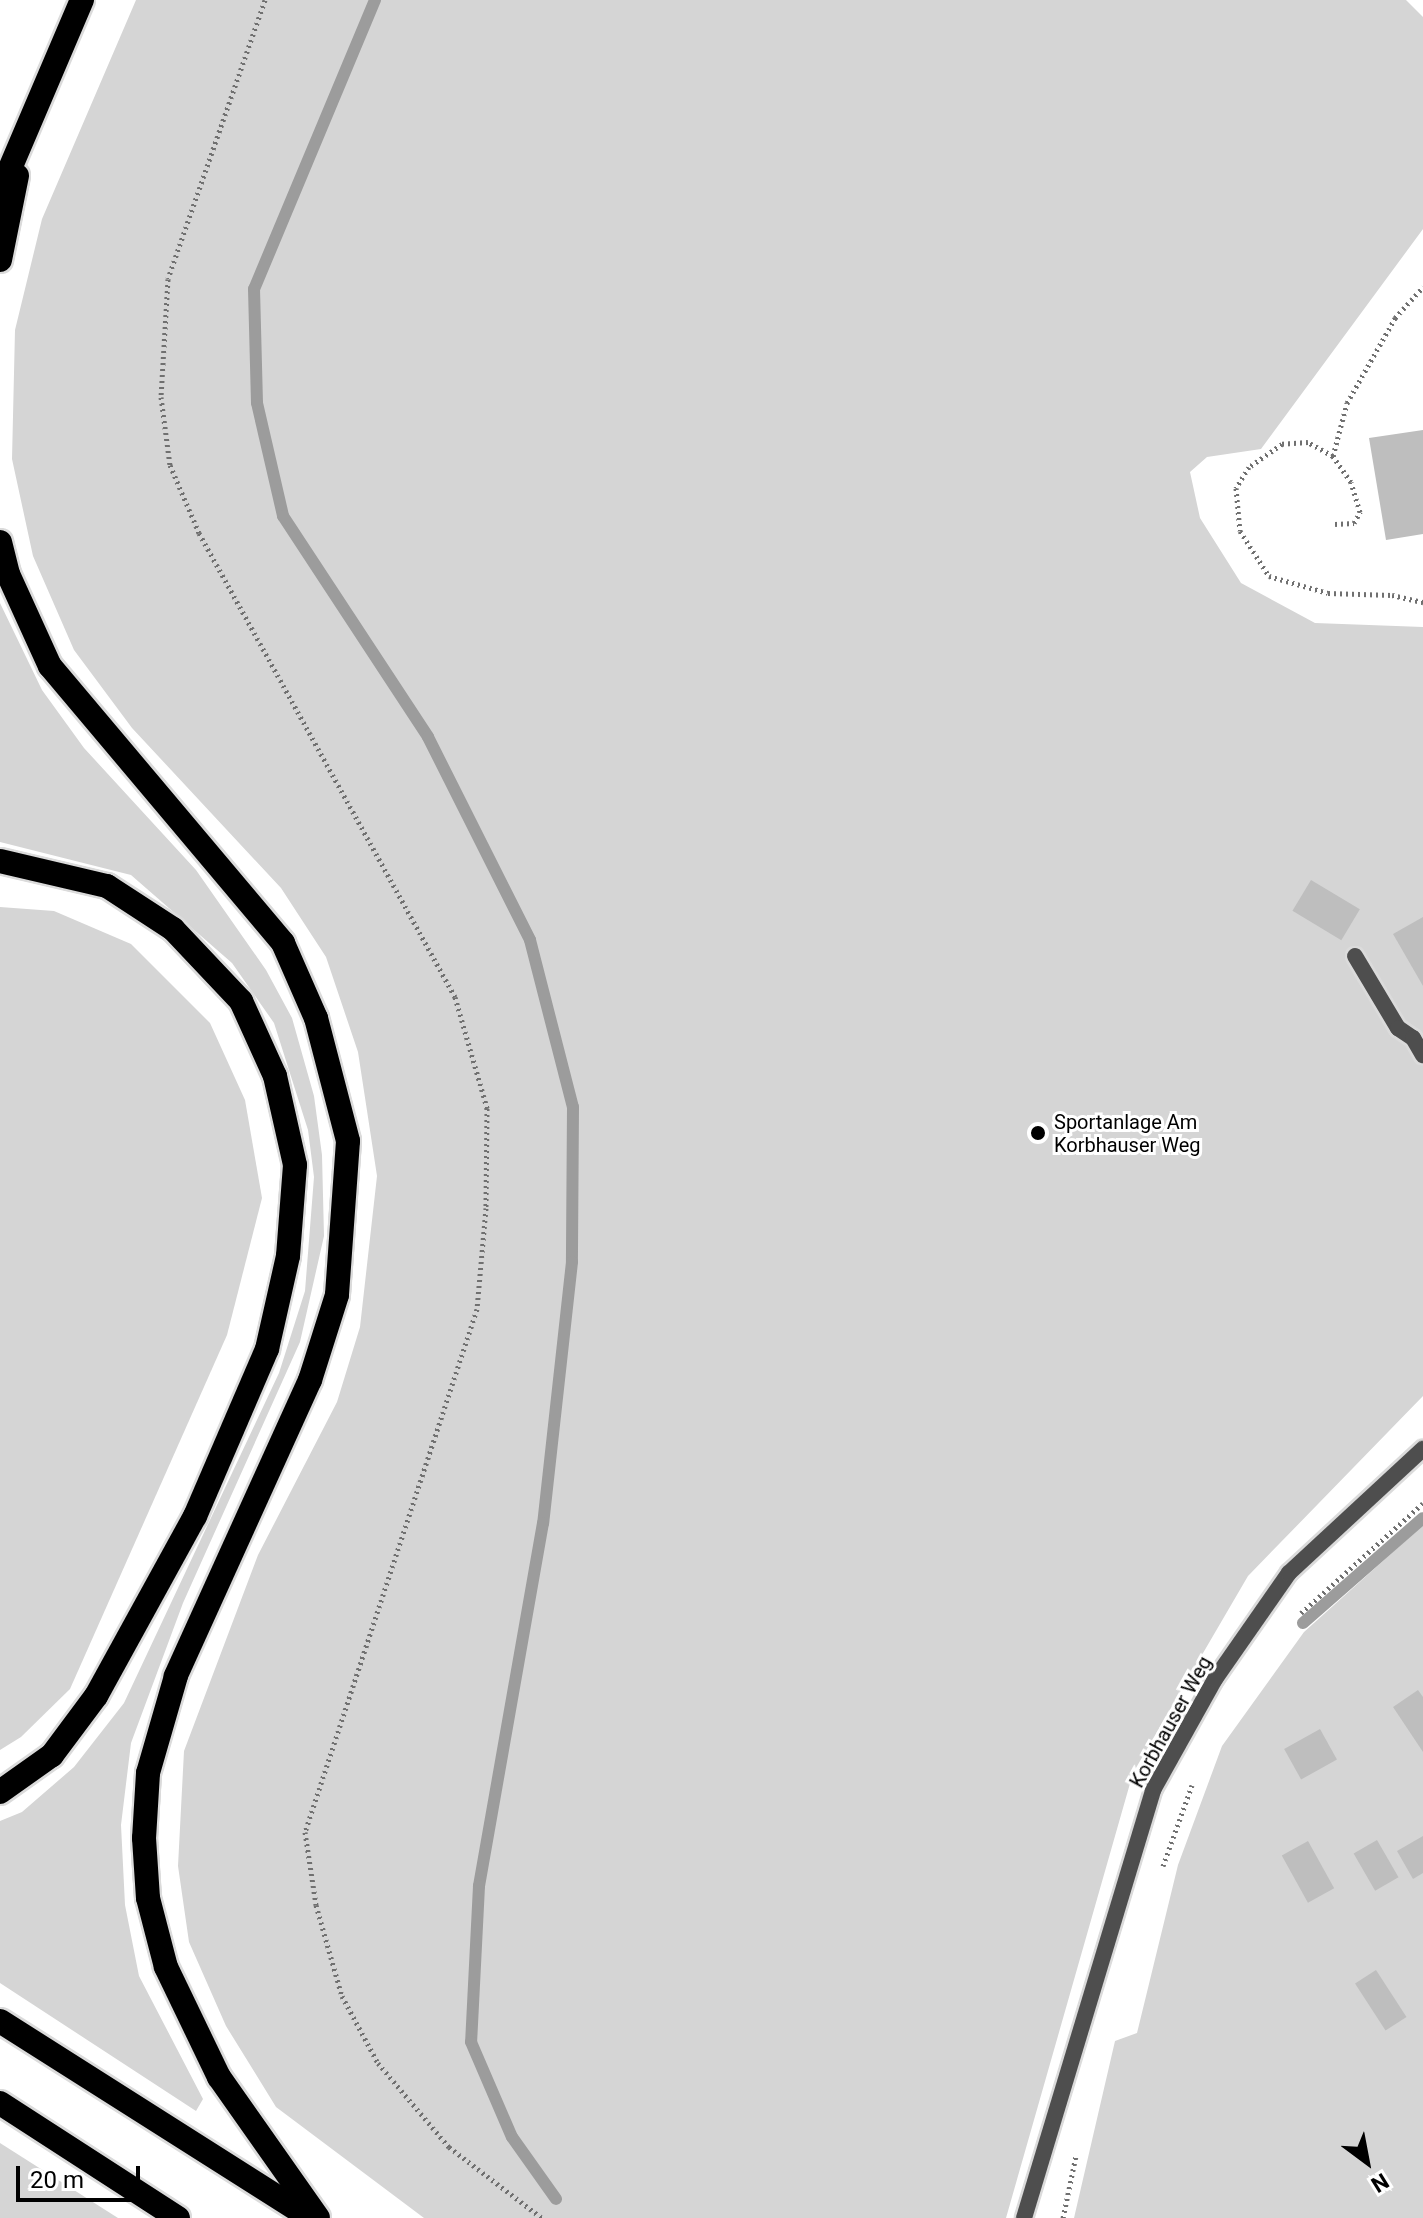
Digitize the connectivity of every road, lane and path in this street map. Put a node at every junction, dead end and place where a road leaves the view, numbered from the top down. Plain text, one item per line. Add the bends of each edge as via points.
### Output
1 (82, 0) edge
2 (25, 135) junction
3 (0, 192) edge
4 (0, 260) edge
5 (1423, 287) edge
6 (1333, 456) junction
7 (1335, 524) dead end
8 (0, 542) edge
9 (1423, 602) edge
10 (0, 861) edge
11 (1355, 956) dead end
12 (1423, 1055) edge
13 (1423, 1449) edge
14 (1423, 1503) edge
15 (1295, 1619) dead end
16 (1196, 1777) dead end
17 (0, 1792) edge
18 (1161, 1869) dead end
19 (0, 2021) edge
20 (0, 2103) edge
21 (1078, 2147) dead end
22 (178, 2218) edge
23 (311, 2218) edge
24 (318, 2218) edge
25 (1024, 2218) edge
26 (1063, 2218) edge

1 - 2 highway
2 - 3 highway
2 - 4 highway
5 - 6 path via 1395,318 1347,403
6 - 7 path via 1351,482 1360,512 1354,523
6 - 9 path via 1308,442 1282,444 1249,467 1236,488 1240,531 1269,576 1328,593 1392,595
8 - 24 highway via 8,574 50,666 283,943 316,1018 348,1141 337,1295 310,1380 176,1676 148,1773 144,1838 148,1898 166,1967 219,2077
10 - 17 highway via 107,886 173,929 241,1001 275,1076 295,1165 288,1256 267,1349 195,1516 96,1696 52,1755
11 - 12 lane via 1398,1028 1413,1038
13 - 25 lane, Korbhauser Weg via 1289,1573 1215,1679 1153,1790
14 - 15 path
16 - 18 path
19 - 23 highway
20 - 22 highway
21 - 26 path

